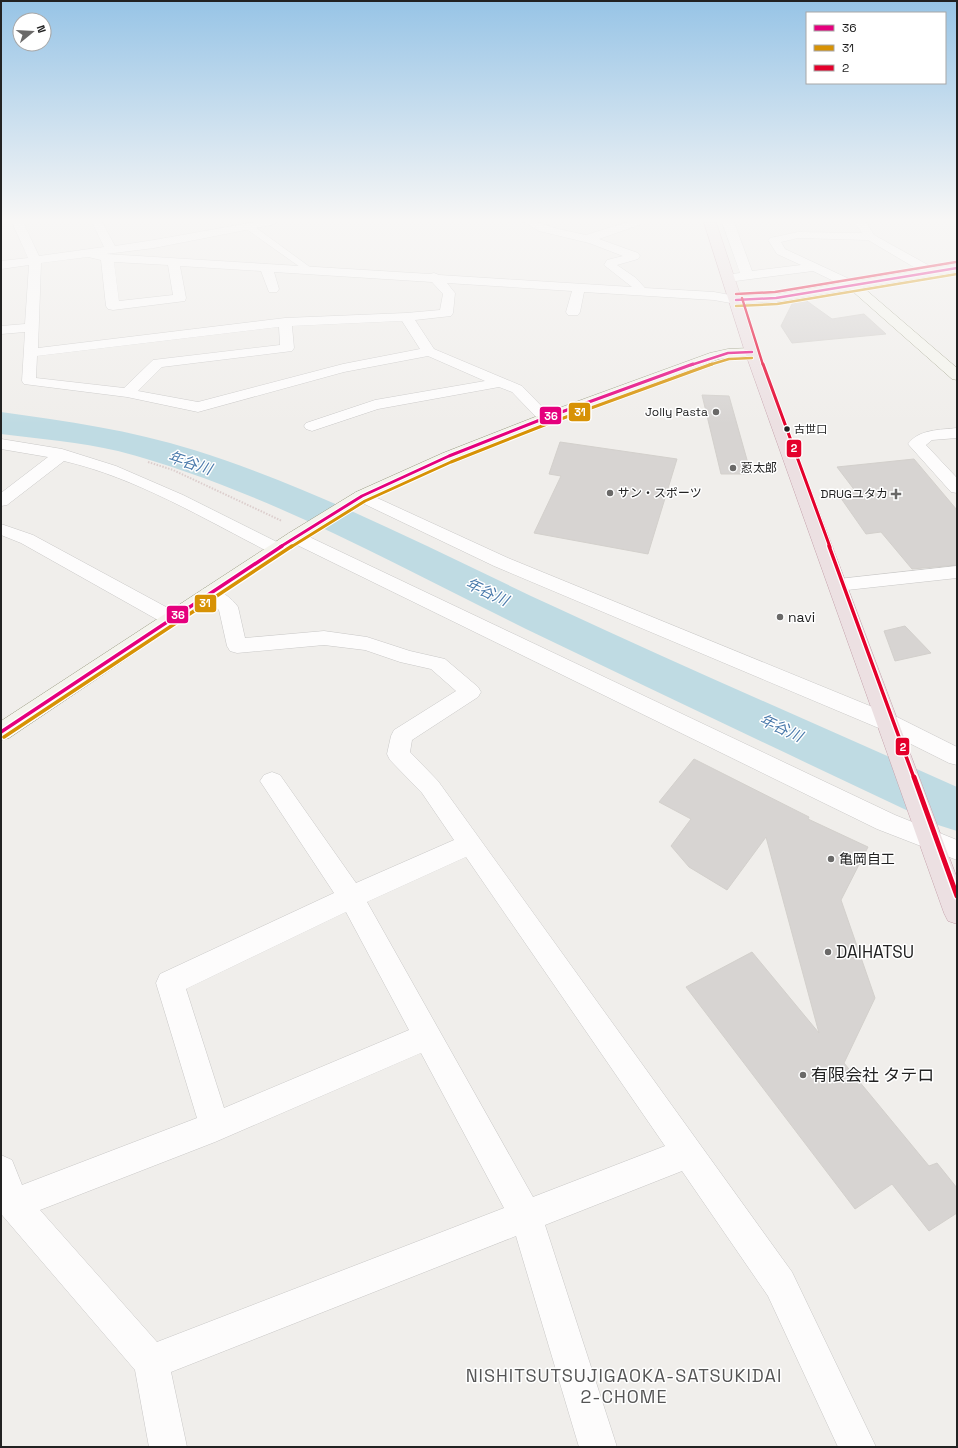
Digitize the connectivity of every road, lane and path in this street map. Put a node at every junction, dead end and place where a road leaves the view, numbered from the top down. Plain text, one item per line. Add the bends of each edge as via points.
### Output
1 (34, 290) edge
2 (112, 290) edge
3 (178, 290) edge
4 (445, 290) edge
5 (578, 290) edge
6 (619, 290) edge
7 (732, 290) edge
8 (831, 290) edge
9 (858, 290) edge
10 (641, 291) joint
11 (736, 300) junction
12 (573, 312) dead end
13 (406, 317) junction
14 (285, 322) junction
15 (32, 326) junction
16 (1, 330) edge
17 (429, 352) junction
18 (752, 352) junction
19 (30, 353) junction
20 (957, 376) edge
21 (502, 382) junction
22 (127, 393) junction
23 (545, 418) junction
24 (312, 426) dead end
25 (957, 433) edge
26 (1, 444) edge
27 (62, 454) junction
28 (957, 488) edge
29 (357, 499) junction
30 (1, 501) edge
31 (1, 529) edge
32 (302, 533) junction
33 (278, 549) junction
34 (957, 572) edge
35 (838, 585) junction
36 (210, 593) junction
37 (172, 618) junction
38 (2, 730) edge
39 (892, 730) junction
40 (957, 757) edge
41 (272, 781) dead end
42 (927, 833) junction
43 (470, 844) junction
44 (957, 850) edge
45 (351, 897) junction
46 (957, 913) edge
47 (427, 1036) junction
48 (215, 1127) junction
49 (688, 1153) junction
50 (1, 1171) edge
51 (13, 1204) junction
52 (526, 1216) junction
53 (151, 1362) junction
54 (168, 1447) edge
55 (598, 1447) edge
56 (857, 1447) edge

1 - 15 street
2 - 3 street via 113,306 180,298
4 - 13 street via 449,294 446,313
5 - 12 street
6 - 10 street
7 - 11 highway
8 - 11 main road via 776,298
9 - 20 street
10 - 11 street
11 - 18 highway
13 - 14 street
13 - 17 street
14 - 19 street
14 - 22 street via 287,348 158,363
15 - 16 street
15 - 19 street
17 - 21 street
17 - 22 street via 343,368 198,407
18 - 23 street via 714,356
18 - 35 highway
19 - 22 street via 29,381
21 - 23 street via 516,389
21 - 24 street via 375,405
23 - 29 street via 449,456
25 - 28 street via 928,436 916,444
26 - 27 street
27 - 30 street
27 - 33 street via 117,471 156,488
29 - 32 street
29 - 39 street
31 - 37 street via 41,546
32 - 33 street
32 - 42 street via 886,822
33 - 36 street
34 - 35 street
35 - 39 highway
36 - 37 street
36 - 43 street via 228,607 237,646 324,638 367,644 438,664 470,692 402,736 398,754 430,787
37 - 38 street
39 - 40 street
39 - 42 highway
41 - 45 street
42 - 44 street
42 - 46 highway
43 - 45 street
43 - 49 street
45 - 47 street
45 - 48 street via 170,983
47 - 48 street
47 - 52 street
48 - 51 street
49 - 52 street
49 - 56 street via 780,1284
50 - 51 street
51 - 53 street
52 - 53 street
52 - 55 street
53 - 54 street

